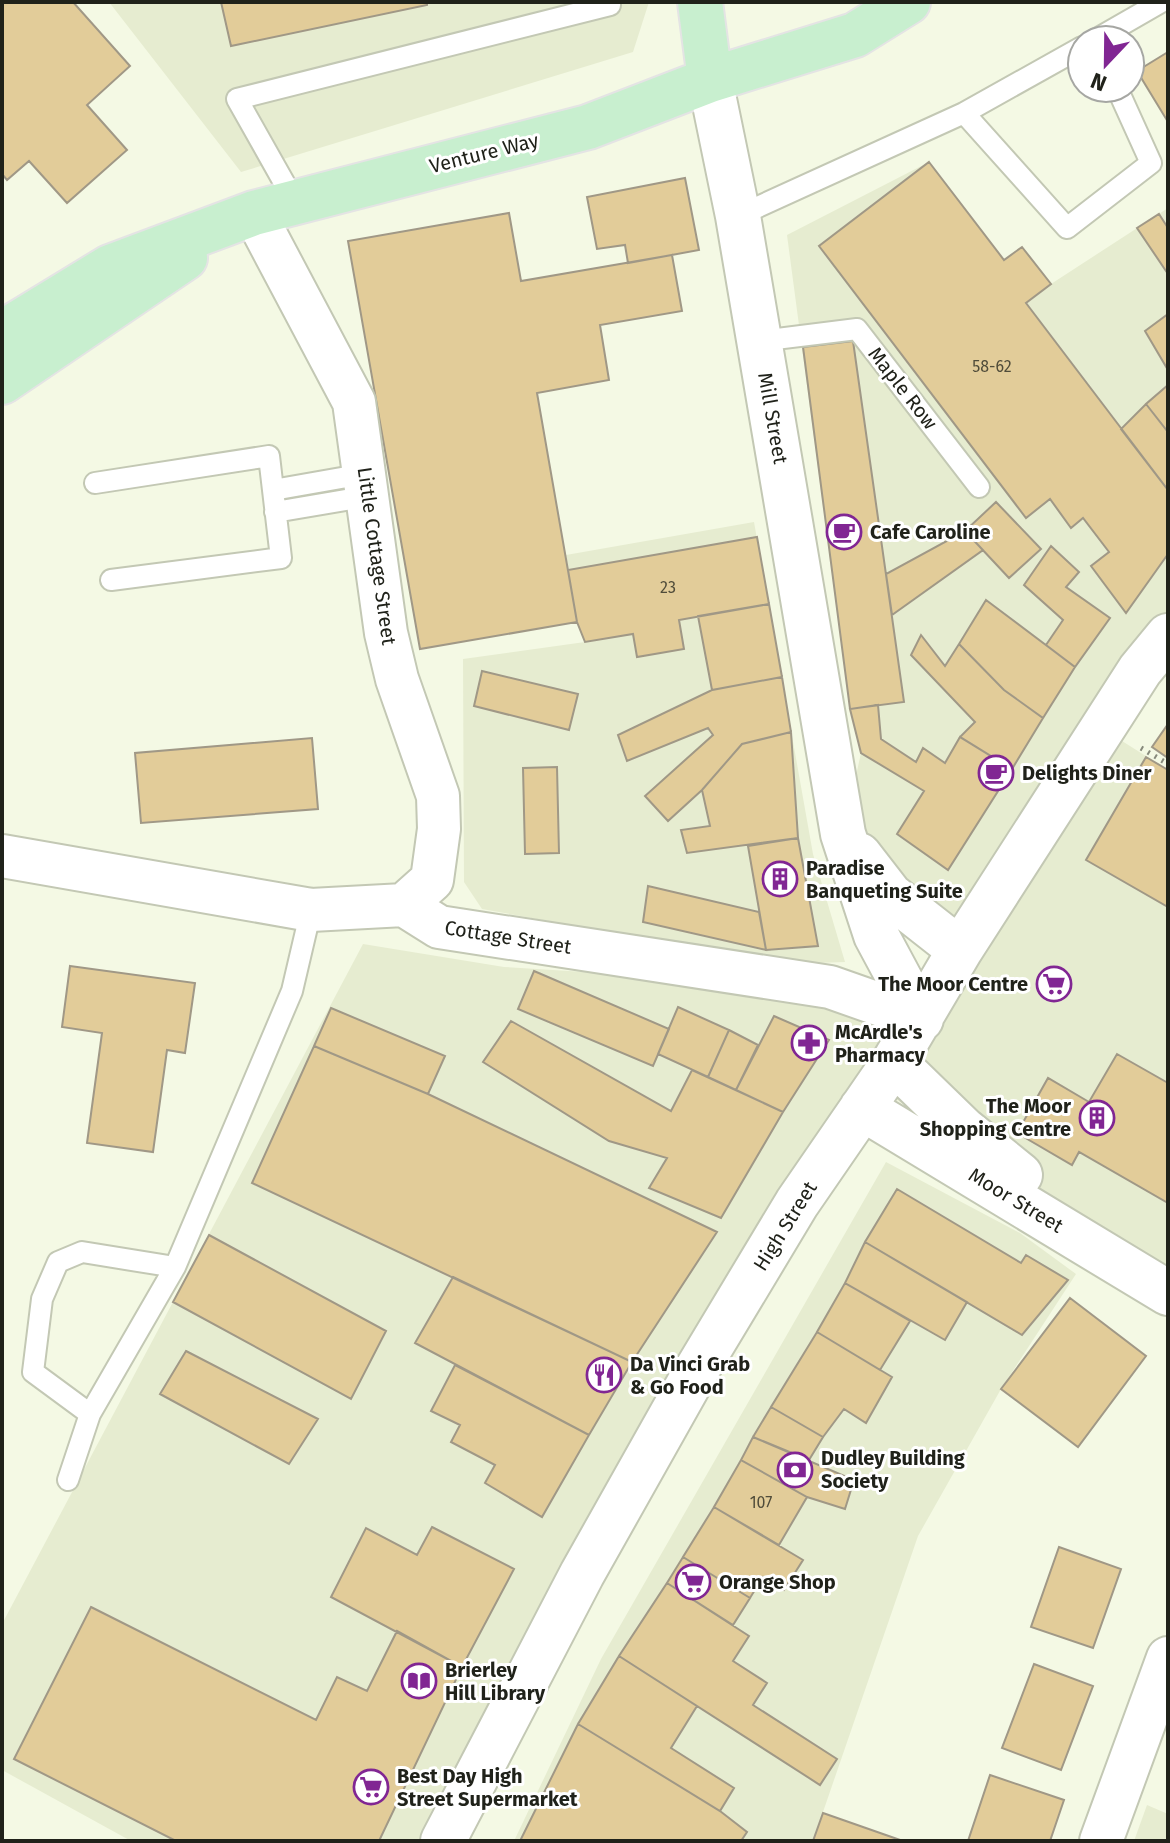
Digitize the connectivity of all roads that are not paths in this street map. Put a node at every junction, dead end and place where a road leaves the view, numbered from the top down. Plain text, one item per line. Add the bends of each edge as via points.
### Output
1 (700, 2) edge
2 (855, 2) edge
3 (908, 2) edge
4 (1161, 2) edge
5 (610, 5) dead end
6 (1123, 24) edge
7 (1066, 56) edge
8 (710, 80) junction
9 (1124, 104) edge
10 (964, 113) junction
11 (295, 202) junction
12 (254, 213) junction
13 (738, 216) junction
14 (2, 333) edge
15 (760, 341) junction
16 (2, 382) edge
17 (95, 483) dead end
18 (367, 485) junction
19 (979, 487) dead end
20 (273, 490) junction
21 (275, 512) junction
22 (111, 580) dead end
23 (1168, 636) edge
24 (843, 834) junction
25 (2, 856) edge
26 (404, 905) junction
27 (311, 910) junction
28 (960, 950) junction
29 (921, 1019) junction
30 (894, 1062) junction
31 (862, 1108) junction
32 (175, 1267) junction
33 (1168, 1291) edge
34 (90, 1414) junction
35 (68, 1480) dead end
36 (1168, 1658) edge
37 (443, 1841) edge
38 (1101, 1841) edge

1 - 8 main road, Mill Street
2 - 8 main road, Venture Way via 816,16
3 - 8 main road, Venture Way via 855,35
4 - 6 lane
5 - 11 lane via 237,99
7 - 10 lane
8 - 11 main road, Venture Way via 588,127
8 - 13 street, Mill Street
9 - 10 lane via 1151,163 1067,228
10 - 13 lane
11 - 12 main road, Venture Way
12 - 14 main road, Venture Way via 110,267
12 - 16 main road, Venture Way
12 - 18 street, Little Cottage Street via 354,402
13 - 15 street, Mill Street
15 - 19 lane, Maple Row via 857,329
15 - 24 street, Mill Street
17 - 20 lane via 269,456
18 - 20 lane
18 - 21 lane
18 - 26 street, Little Cottage Street via 386,633 438,796 432,880
20 - 21 lane
21 - 22 lane via 281,558
23 - 28 street, High Street via 1140,670
24 - 28 street, Mill Street via 890,895
24 - 29 street, Mill Street via 876,935
25 - 27 street
26 - 27 street
26 - 29 street, Cottage Street via 439,927 830,987
27 - 32 lane via 292,991
28 - 29 street, High Street
29 - 30 street, High Street
30 - 31 street, High Street
30 - 33 street, Moor Street via 963,1129
31 - 33 street, Moor Street
31 - 37 street, High Street via 797,1203 699,1366 562,1611
32 - 34 lane
32 - 34 lane via 82,1252 58,1262 42,1299 33,1372
34 - 35 lane
36 - 38 street

